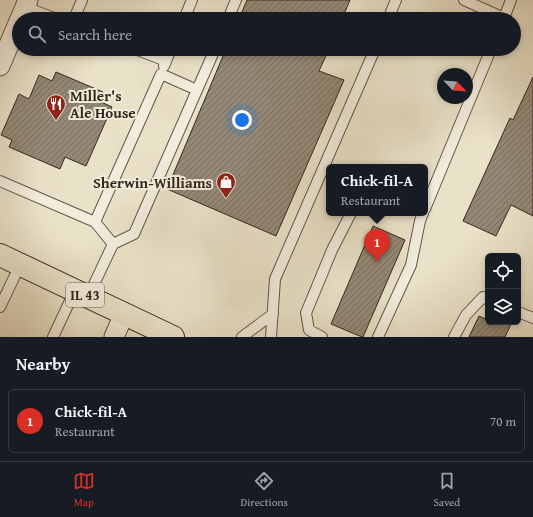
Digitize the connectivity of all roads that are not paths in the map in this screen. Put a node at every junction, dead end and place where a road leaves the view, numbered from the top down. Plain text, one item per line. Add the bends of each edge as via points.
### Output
1 (82, 0) edge
2 (192, 0) edge
3 (236, 0) edge
4 (396, 0) edge
5 (464, 0) edge
6 (512, 0) edge
7 (77, 12) edge
8 (187, 12) edge
9 (231, 12) edge
10 (391, 12) edge
11 (491, 12) edge
12 (507, 12) edge
13 (12, 38) edge
14 (154, 56) edge
15 (168, 56) edge
16 (212, 56) edge
17 (372, 56) edge
18 (488, 56) edge
19 (166, 61) junction
20 (0, 66) edge
21 (161, 74) junction
22 (197, 90) junction
23 (0, 181) edge
24 (428, 202) edge
25 (349, 216) edge
26 (422, 217) edge
27 (94, 222) junction
28 (113, 244) junction
29 (0, 255) edge
30 (20, 264) junction
31 (82, 294) junction
32 (485, 298) edge
33 (0, 306) edge
34 (521, 313) edge
35 (124, 314) junction
36 (273, 314) junction
37 (533, 318) edge
38 (53, 337) edge
39 (114, 337) edge
40 (173, 337) edge
41 (242, 337) edge
42 (271, 337) edge
43 (322, 337) edge
44 (378, 337) edge
45 (454, 337) edge

1 - 7 lane
2 - 8 lane
3 - 9 lane
4 - 10 lane
5 - 11 lane
6 - 12 lane
13 - 20 street
14 - 19 lane
15 - 19 lane
16 - 22 lane
17 - 36 lane via 275,279
18 - 24 lane
19 - 21 lane
21 - 22 lane
21 - 27 lane
22 - 28 lane via 134,234
23 - 27 lane
25 - 43 lane via 332,250 306,313 309,330
26 - 44 lane via 411,265
27 - 28 lane
28 - 31 lane
29 - 30 main road, IL 43
30 - 31 main road, IL 43
30 - 33 lane
31 - 35 main road, IL 43
31 - 38 lane
32 - 45 lane via 466,315
34 - 37 lane
35 - 39 street
35 - 40 main road, IL 43
36 - 41 lane
36 - 42 lane

